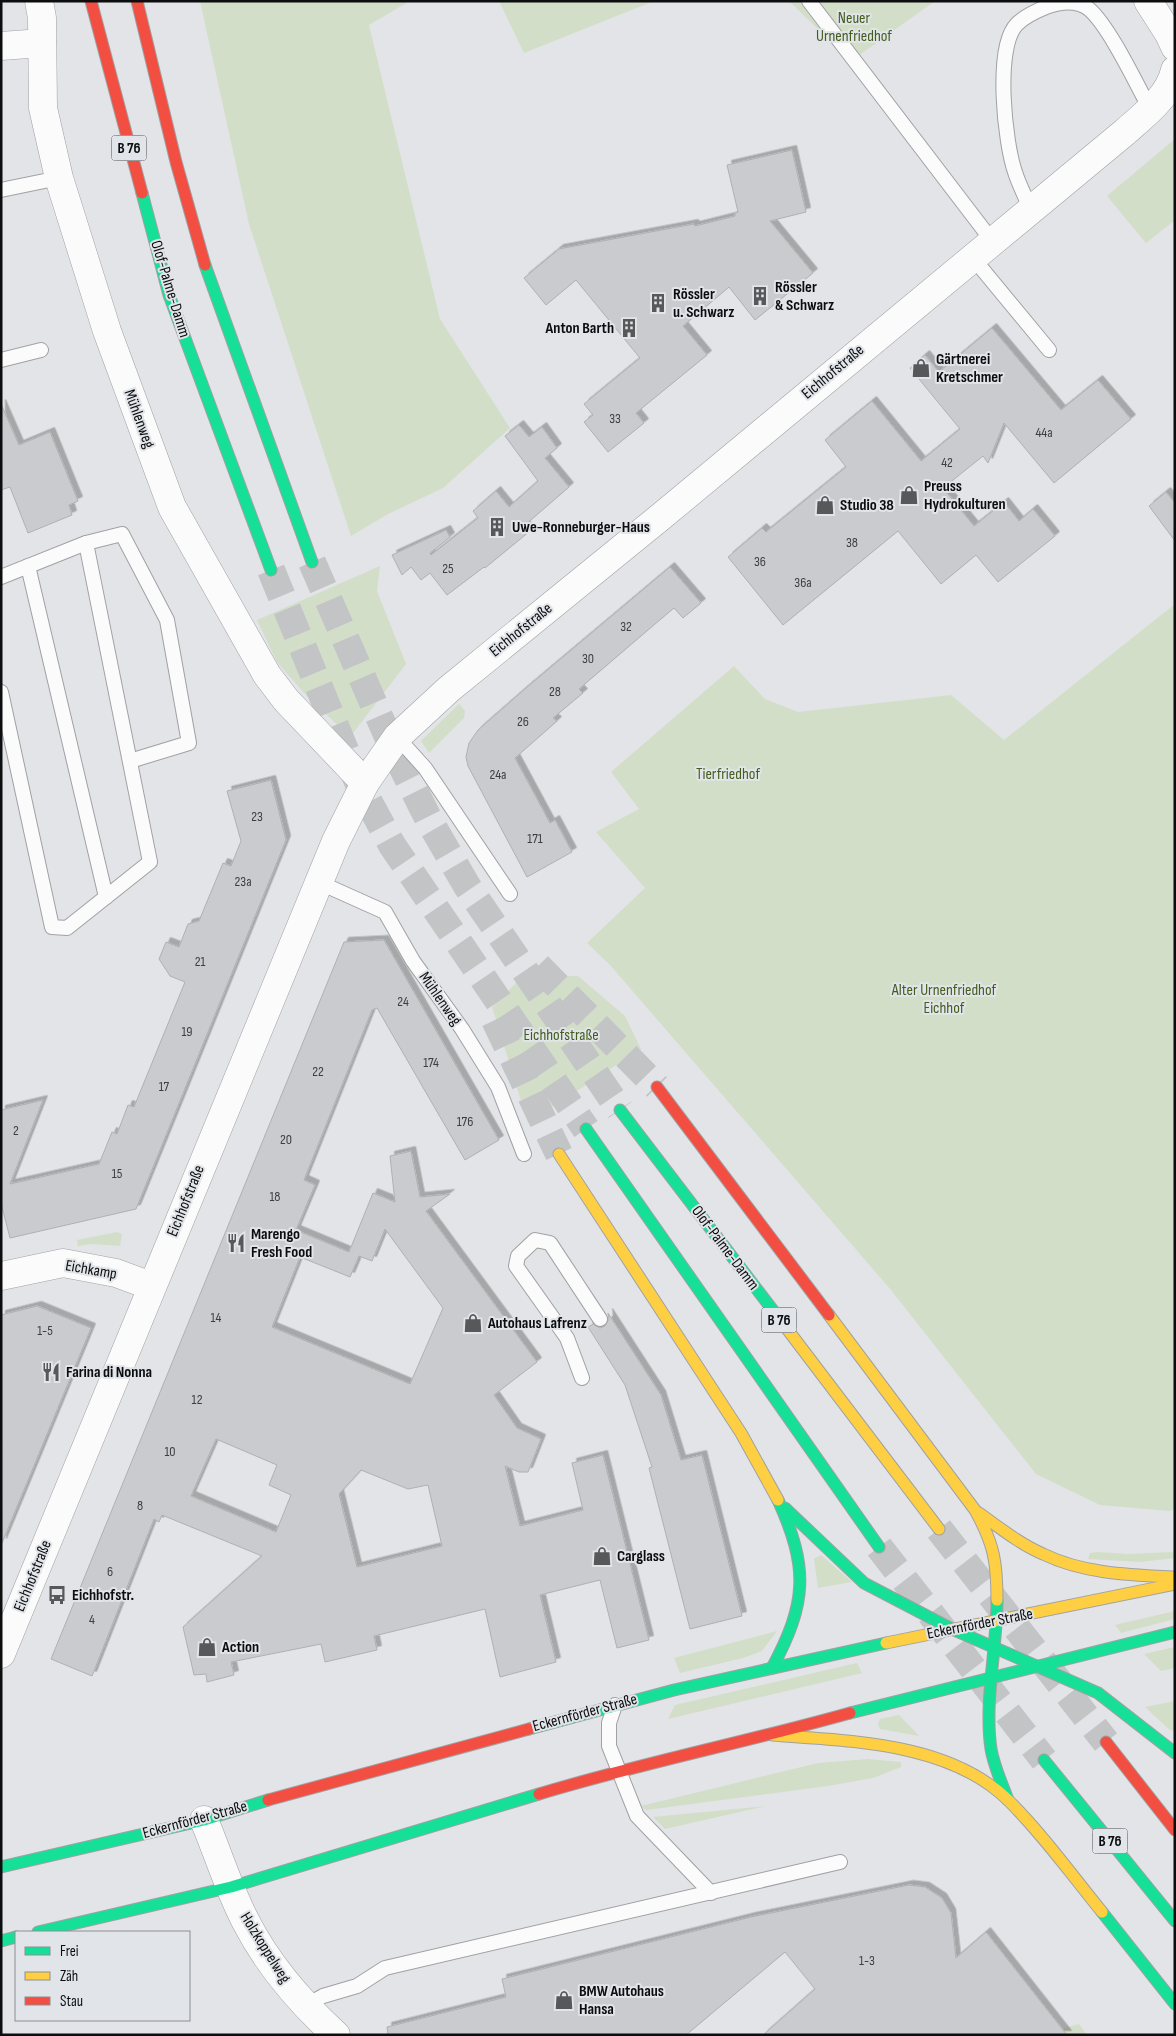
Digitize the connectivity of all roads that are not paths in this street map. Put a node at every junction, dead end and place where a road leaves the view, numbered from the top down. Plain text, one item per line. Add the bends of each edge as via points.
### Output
1 (39, 1) edge
2 (91, 1) edge
3 (137, 1) edge
4 (810, 1) edge
5 (1148, 1) edge
6 (42, 44) junction
7 (1, 46) edge
8 (1175, 47) edge
9 (1175, 70) edge
10 (1150, 109) junction
11 (59, 178) junction
12 (1, 190) edge
13 (1032, 210) junction
14 (983, 250) junction
15 (41, 350) dead end
16 (1049, 350) dead end
17 (1, 360) edge
18 (86, 543) junction
19 (312, 562) tunnel mouth
20 (28, 566) junction
21 (272, 570) tunnel mouth
22 (1, 577) edge
23 (1, 692) edge
24 (397, 737) junction
25 (130, 761) junction
26 (365, 783) junction
27 (318, 882) junction
28 (510, 894) dead end
29 (106, 897) junction
30 (656, 1087) tunnel mouth
31 (620, 1110) tunnel mouth
32 (586, 1129) tunnel mouth
33 (524, 1154) dead end
34 (559, 1154) tunnel mouth
35 (1, 1276) edge
36 (151, 1286) junction
37 (600, 1319) dead end
38 (582, 1378) dead end
39 (782, 1506) junction
40 (975, 1510) junction
41 (939, 1529) tunnel mouth
42 (879, 1547) tunnel mouth
43 (1175, 1577) edge
44 (1175, 1584) edge
45 (997, 1621) junction
46 (952, 1629) junction
47 (1175, 1632) edge
48 (994, 1647) junction
49 (1, 1654) edge
50 (1036, 1665) junction
51 (772, 1668) junction
52 (991, 1677) junction
53 (615, 1705) junction
54 (772, 1735) junction
55 (1106, 1742) tunnel mouth
56 (1175, 1753) edge
57 (1044, 1760) tunnel mouth
58 (617, 1770) junction
59 (1008, 1800) junction
60 (204, 1820) junction
61 (1175, 1830) edge
62 (840, 1862) dead end
63 (1, 1866) edge
64 (231, 1887) junction
65 (712, 1893) junction
66 (1175, 1921) edge
67 (42, 1931) edge
68 (15, 1937) edge
69 (1, 1941) edge
70 (1175, 2004) edge
71 (305, 2006) junction
72 (336, 2035) edge

1 - 6 street, Mühlenweg
2 - 21 main road, Olof-Palme-Damm / B 76 via 169,295
3 - 19 main road, B 76 via 210,284
4 - 14 lane
5 - 8 street
6 - 7 street
6 - 11 street, Mühlenweg via 43,108
9 - 10 street, Eichhofstraße via 1168,87
10 - 13 street, Eichhofstraße
10 - 13 lane via 1103,27 1083,5 1072,2 1056,4 1031,14 1016,25 1006,49 1004,95 1010,153
11 - 12 lane
11 - 26 street, Mühlenweg via 107,331 172,507 267,675 286,700
13 - 14 street, Eichhofstraße
14 - 16 lane
14 - 24 street, Eichhofstraße via 449,689
15 - 17 lane
18 - 20 lane
18 - 25 lane
18 - 25 lane via 122,534 167,620 189,743
20 - 22 lane
20 - 29 lane
23 - 29 lane via 52,927 67,928
24 - 26 street, Eichhofstraße
24 - 28 lane via 425,768
25 - 29 lane via 150,862
26 - 27 street, Eichhofstraße
27 - 33 lane, Mühlenweg via 385,912 413,961 462,1029 498,1087
27 - 36 street, Eichhofstraße
30 - 40 main road
31 - 41 main road, Olof-Palme-Damm / B 76
32 - 42 main road
34 - 39 main road via 730,1415
35 - 36 street, Eichkamp via 63,1263 116,1273
36 - 49 street, Eichhofstraße
37 - 38 lane via 550,1243 535,1240 518,1256 516,1266 567,1338
39 - 46 main road via 864,1582
39 - 51 main road via 800,1564 801,1587 797,1616
40 - 43 main road via 1028,1546 1067,1563 1127,1574
40 - 45 main road via 989,1535 997,1567
44 - 45 main road, Eckernförder Straße
45 - 46 main road, Eckernförder Straße
45 - 48 main road
46 - 48 main road
46 - 51 main road, Eckernförder Straße
47 - 50 main road
48 - 50 main road
48 - 52 main road
50 - 52 main road
50 - 56 main road via 1108,1700
51 - 53 main road, Eckernförder Straße
52 - 54 main road
52 - 59 main road via 991,1747
53 - 58 lane via 609,1746
53 - 60 main road, Eckernförder Straße via 294,1792
54 - 58 main road
54 - 59 main road via 851,1741 910,1750 979,1779
55 - 61 main road
57 - 66 main road, B 76
58 - 64 main road
58 - 65 lane via 637,1816
59 - 70 main road
60 - 63 main road, Eckernförder Straße
60 - 64 street, Holzkoppelweg
62 - 65 lane
64 - 67 main road
64 - 71 street, Holzkoppelweg via 245,1922
65 - 71 lane via 385,1968 357,1986 323,1996
68 - 69 main road
71 - 72 street, Holzkoppelweg

